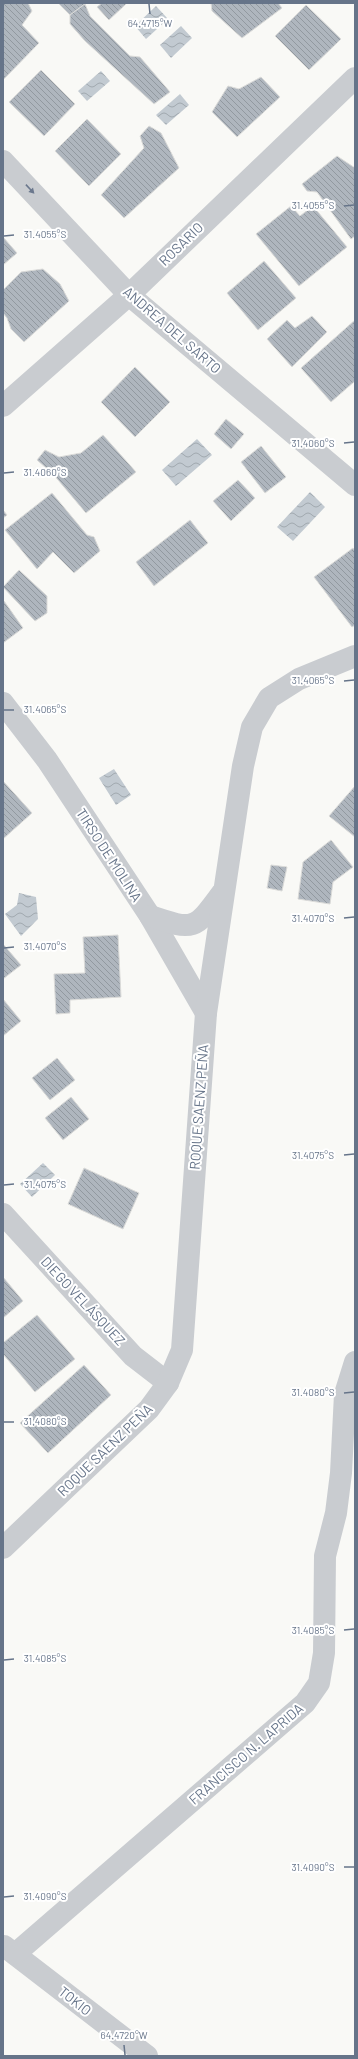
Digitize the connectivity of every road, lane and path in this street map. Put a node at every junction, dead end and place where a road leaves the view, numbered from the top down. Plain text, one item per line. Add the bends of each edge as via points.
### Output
1 (355, 78) edge
2 (3, 161) edge
3 (129, 294) junction
4 (3, 406) edge
5 (355, 485) edge
6 (355, 656) edge
7 (3, 704) edge
8 (224, 891) junction
9 (150, 916) junction
10 (206, 1013) junction
11 (3, 1214) edge
12 (355, 1362) edge
13 (168, 1382) junction
14 (3, 1548) edge
15 (9, 1950) edge
16 (147, 2056) edge

1 - 3 street, ROSARIO
2 -> 3 street, ANDREA DEL SARTO
3 - 4 street, ROSARIO
3 - 5 street, ANDREA DEL SARTO
6 - 8 street, ROQUE SAENZ PEÑA via 299,679 269,698 252,727 243,766
7 - 9 street, TIRSO DE MOLINA via 47,760
8 - 9 street via 205,916 192,925 175,925
8 - 10 street, ROQUE SAENZ PEÑA
9 - 10 street, TIRSO DE MOLINA
10 - 13 street, ROQUE SAENZ PEÑA via 182,1350
11 - 13 street, DIEGO VELÁSQUEZ via 133,1356
12 - 15 street, FRANCISCO N. LAPRIDA via 345,1394 336,1514 325,1556 324,1653 319,1682 305,1703
13 - 14 street, ROQUE SAENZ PEÑA via 149,1409
15 - 16 street, TOKIO

